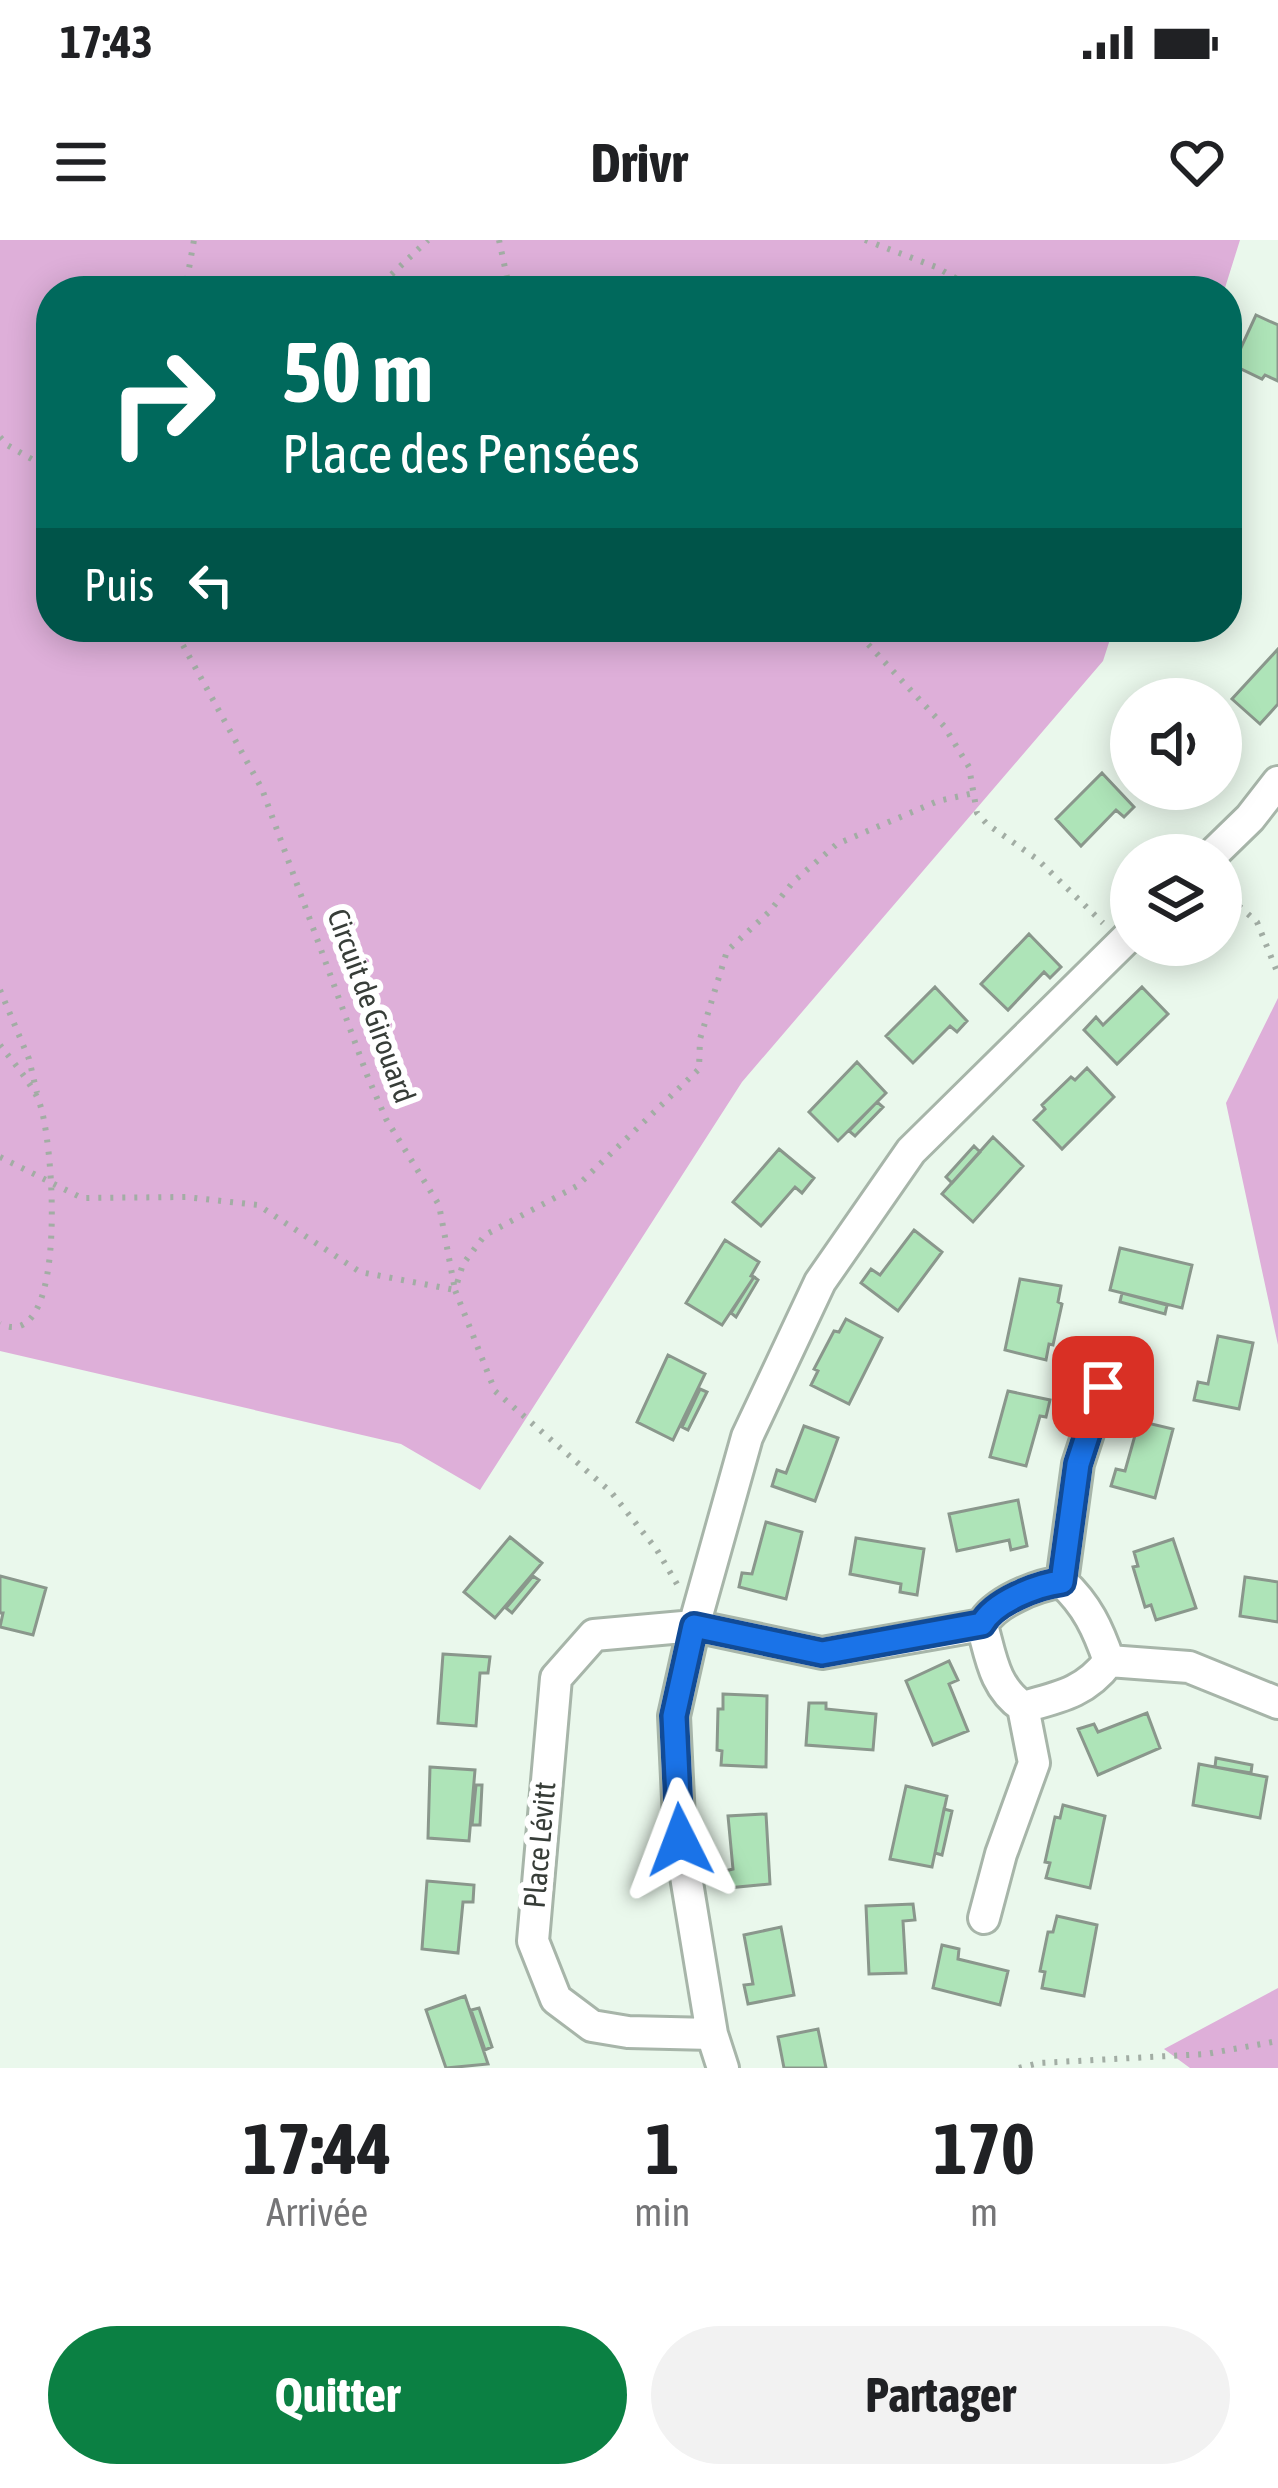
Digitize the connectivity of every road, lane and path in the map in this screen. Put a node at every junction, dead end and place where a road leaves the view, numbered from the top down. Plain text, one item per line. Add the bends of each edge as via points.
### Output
1 (194, 240) edge
2 (428, 240) edge
3 (499, 240) edge
4 (865, 240) edge
5 (188, 276) edge
6 (390, 276) edge
7 (507, 276) edge
8 (951, 276) edge
9 (0, 437) edge
10 (36, 461) edge
11 (181, 642) edge
12 (866, 642) edge
13 (1278, 782) edge
14 (974, 794) junction
15 (1264, 824) edge
16 (1242, 909) edge
17 (1110, 923) edge
18 (1110, 955) edge
19 (1278, 974) edge
20 (0, 990) edge
21 (0, 1046) edge
22 (39, 1100) junction
23 (0, 1157) edge
24 (50, 1185) junction
25 (455, 1290) junction
26 (0, 1324) edge
27 (1103, 1387) dead end
28 (1062, 1582) junction
29 (982, 1624) junction
30 (694, 1626) junction
31 (1108, 1660) junction
32 (1278, 1703) edge
33 (1023, 1707) junction
34 (984, 1918) dead end
35 (712, 2034) junction
36 (1278, 2041) edge
37 (722, 2068) edge
38 (1019, 2068) edge

1 - 5 path
2 - 6 path
3 - 7 path
4 - 8 path
9 - 10 path
11 - 25 path, Circuit de Girouard via 262,789 386,1119 439,1205
12 - 14 path via 944,726 969,767
13 - 15 street
14 - 17 path via 986,824
14 - 25 path via 896,816 813,862 727,950 699,1069 577,1186 485,1235
16 - 19 path via 1257,922
18 - 30 street via 911,1151 820,1282 747,1437
20 - 22 path
21 - 22 path
22 - 24 path
23 - 24 path
24 - 25 path via 82,1198 258,1204 360,1272
24 - 26 path via 43,1300 25,1326
25 - 30 path, Circuit de Girouard via 495,1391 632,1517
27 - 28 street via 1078,1464
28 - 29 street via 989,1612
28 - 31 street via 1082,1601
29 - 30 street, Place Lévitt via 822,1653
29 - 33 street via 1006,1695
30 - 35 street via 674,1716 680,1840
30 - 35 street, Place Lévitt via 594,1635 556,1678 533,1941 556,2000 592,2026
31 - 32 street via 1189,1667
31 - 33 street via 1093,1683
33 - 34 street via 1034,1763
35 - 37 street
36 - 38 path

